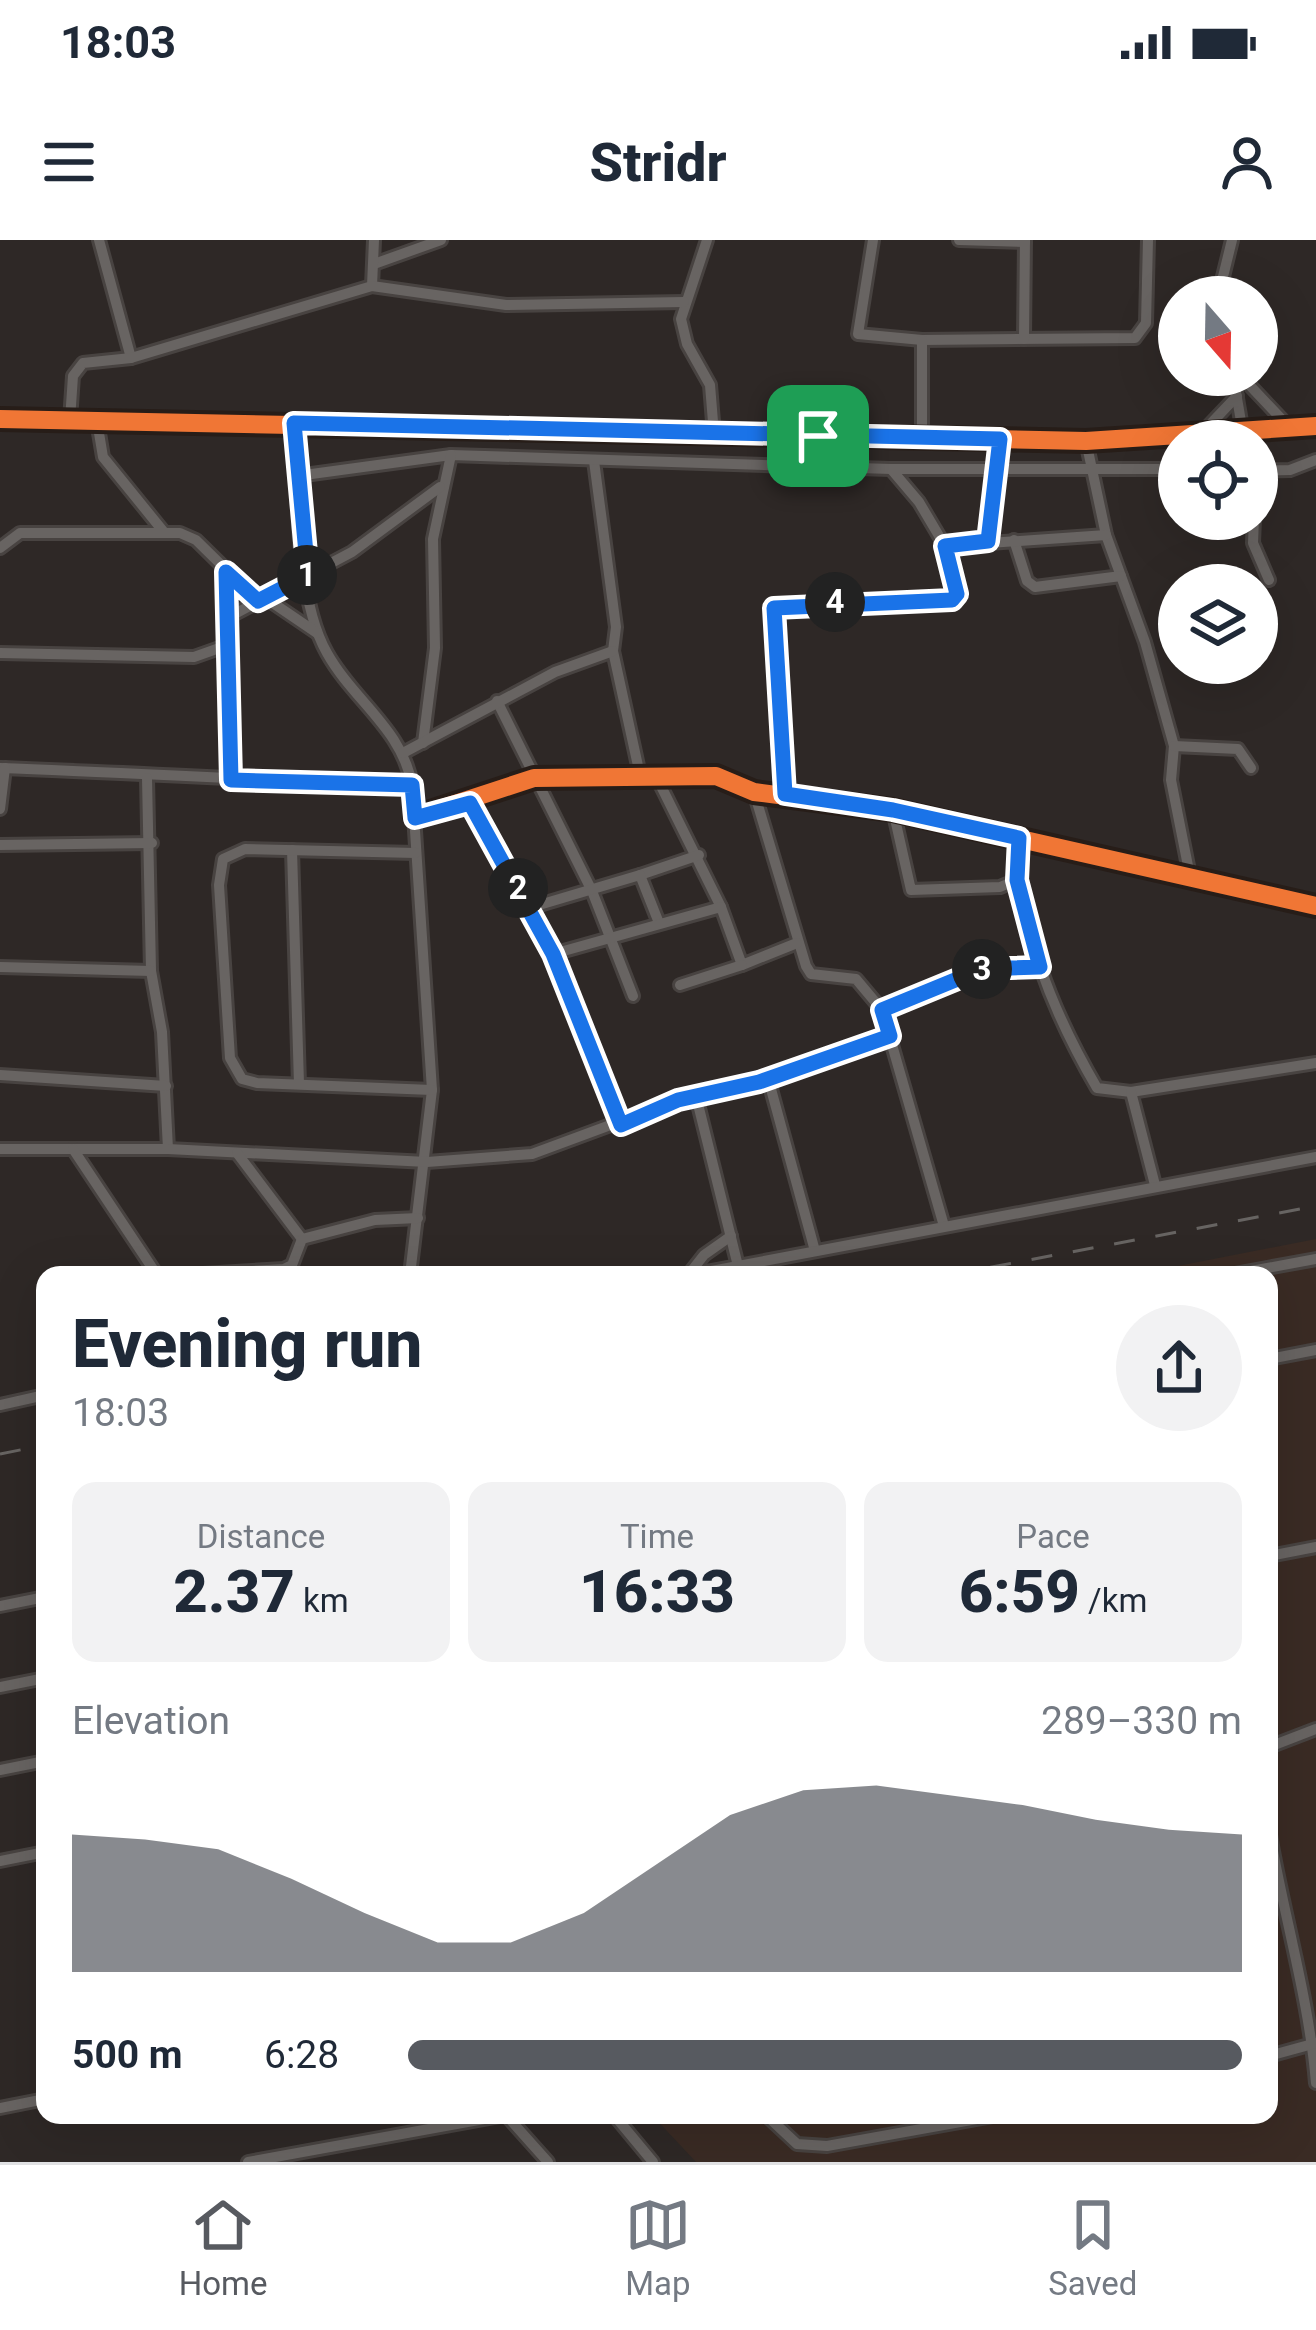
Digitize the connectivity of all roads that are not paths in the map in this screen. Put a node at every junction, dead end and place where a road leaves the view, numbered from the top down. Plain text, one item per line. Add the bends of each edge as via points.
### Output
1 (99, 240) edge
2 (374, 240) edge
3 (441, 240) edge
4 (707, 240) edge
5 (874, 240) edge
6 (959, 240) edge
7 (1148, 240) edge
8 (1232, 240) edge
9 (1025, 241) edge
10 (374, 264) junction
11 (1223, 276) edge
12 (372, 286) junction
13 (684, 302) junction
14 (1024, 338) junction
15 (922, 340) junction
16 (131, 358) junction
17 (1237, 396) joint
18 (1257, 396) edge
19 (0, 419) edge
20 (70, 420) junction
21 (1214, 420) edge
22 (1241, 420) edge
23 (97, 421) junction
24 (294, 423) junction
25 (1316, 426) edge
26 (1290, 428) junction
27 (1278, 430) edge
28 (714, 434) junction
29 (922, 437) junction
30 (1158, 438) edge
31 (1000, 439) junction
32 (1086, 441) junction
33 (451, 455) junction
34 (594, 460) junction
35 (1316, 460) edge
36 (1091, 466) junction
37 (995, 467) junction
38 (1158, 468) edge
39 (891, 469) junction
40 (1278, 470) edge
41 (297, 476) junction
42 (440, 487) junction
43 (163, 531) junction
44 (1106, 536) junction
45 (1014, 540) junction
46 (988, 541) junction
47 (945, 546) junction
48 (0, 548) edge
49 (226, 572) junction
50 (308, 575) junction
51 (1121, 576) junction
52 (263, 600) junction
53 (227, 618) junction
54 (317, 633) junction
55 (225, 646) junction
56 (613, 651) junction
57 (0, 653) edge
58 (497, 700) junction
59 (422, 743) junction
60 (1174, 746) junction
61 (403, 753) junction
62 (3, 768) edge
63 (1251, 769) dead end
64 (640, 775) junction
65 (656, 776) junction
66 (147, 778) junction
67 (534, 778) junction
68 (231, 780) junction
69 (412, 785) junction
70 (754, 792) junction
71 (785, 794) junction
72 (470, 803) junction
73 (0, 809) edge
74 (893, 810) junction
75 (415, 818) junction
76 (1019, 838) junction
77 (152, 843) junction
78 (0, 845) edge
79 (292, 850) junction
80 (416, 853) junction
81 (699, 855) junction
82 (640, 874) junction
83 (1190, 876) junction
84 (1017, 880) junction
85 (592, 891) junction
86 (1316, 906) edge
87 (722, 907) junction
88 (530, 908) junction
89 (659, 923) junction
90 (613, 940) junction
91 (797, 944) junction
92 (553, 954) junction
93 (742, 965) junction
94 (0, 967) edge
95 (1040, 967) junction
96 (152, 971) junction
97 (680, 985) dead end
98 (633, 996) dead end
99 (882, 1010) junction
100 (890, 1036) junction
101 (1316, 1063) edge
102 (0, 1075) edge
103 (768, 1078) junction
104 (299, 1084) junction
105 (166, 1086) junction
106 (432, 1090) junction
107 (1131, 1091) junction
108 (696, 1096) junction
109 (621, 1125) junction
110 (0, 1149) edge
111 (168, 1149) junction
112 (73, 1150) junction
113 (238, 1153) junction
114 (1316, 1157) edge
115 (427, 1162) junction
116 (1155, 1185) junction
117 (418, 1218) junction
118 (944, 1226) junction
119 (731, 1236) junction
120 (302, 1239) junction
121 (815, 1250) junction
122 (1316, 1259) edge
123 (151, 1266) edge
124 (290, 1266) edge
125 (411, 1266) edge
126 (696, 1266) edge
127 (738, 1266) joint
128 (1278, 1266) edge
129 (1316, 1350) edge
130 (1278, 1357) edge
131 (36, 1397) edge
132 (0, 1405) edge
133 (1316, 1547) edge
134 (1278, 1554) edge
135 (36, 1599) edge
136 (0, 1606) edge
137 (36, 1680) edge
138 (0, 1687) edge
139 (1316, 1729) edge
140 (1278, 1744) edge
141 (36, 1763) edge
142 (0, 1770) edge
143 (36, 1853) edge
144 (0, 1861) edge
145 (1278, 1870) edge
146 (1315, 2044) edge
147 (1278, 2054) edge
148 (1316, 2084) edge
149 (36, 2101) edge
150 (0, 2108) edge
151 (457, 2124) edge
152 (514, 2124) edge
153 (621, 2124) edge
154 (776, 2124) edge
155 (949, 2124) edge
156 (643, 2152) junction
157 (248, 2162) edge
158 (548, 2162) edge
159 (632, 2162) edge
160 (653, 2162) edge

1 - 16 street
2 - 10 street
3 - 10 street
4 - 13 street
5 - 15 street via 858,334
6 - 9 street
7 - 14 street via 1142,334
8 - 11 street
9 - 14 street
10 - 12 street
12 - 13 street via 506,305
12 - 16 street
13 - 28 street via 684,334 710,385
14 - 15 street
15 - 29 street
16 - 20 street via 76,369
17 - 21 street
17 - 22 street
18 - 26 street
19 - 20 street
20 - 23 street
23 - 24 street
23 - 43 street via 103,457
24 - 28 street
24 - 41 street
25 - 26 street
26 - 27 street
28 - 29 street
29 - 31 street
30 - 32 street
31 - 32 street
31 - 37 street
32 - 36 street
33 - 34 street
33 - 41 street
33 - 42 street
34 - 39 street
34 - 56 street
35 - 40 street
36 - 37 street
36 - 38 street
36 - 44 street
37 - 39 street
37 - 46 street
39 - 47 street
41 - 50 street
42 - 50 street
42 - 59 street via 435,648
43 - 48 street via 20,533
43 - 49 street via 196,540
44 - 45 street
44 - 51 street
45 - 46 street
45 - 51 street via 1035,587
46 - 47 street
47 - 71 street via 952,600 774,608
49 - 52 street
49 - 53 street
50 - 52 street
50 - 54 street
51 - 60 street
52 - 53 street
52 - 54 street
53 - 55 street
54 - 61 street
55 - 57 street via 194,657
55 - 68 street
56 - 58 street
56 - 64 street
58 - 59 street
58 - 67 street
59 - 61 street
60 - 63 street via 1238,748
60 - 83 street via 1171,780
61 - 69 street
62 - 66 street
62 - 73 street
64 - 65 street
64 - 67 street
65 - 70 street via 716,776
65 - 81 street
66 - 68 street
66 - 77 street
67 - 72 street
67 - 85 street
68 - 69 street
69 - 75 street
70 - 71 street
70 - 91 street
71 - 74 street
72 - 75 street
72 - 88 street
74 - 76 street
74 - 84 street via 911,890
75 - 80 street
76 - 83 street
76 - 84 street
77 - 78 street
77 - 96 street
79 - 80 street
79 - 104 street
79 - 104 street via 234,852 223,860 219,884 233,1071 257,1083
80 - 106 street
81 - 82 street
81 - 87 street
82 - 85 street
82 - 89 street
83 - 86 street
84 - 95 street
85 - 88 street
85 - 90 street
87 - 89 street
87 - 93 street
88 - 92 street
89 - 90 street
90 - 92 street
90 - 98 street
91 - 93 street
91 - 99 street via 811,974 848,975
92 - 109 street
93 - 97 street
94 - 96 street
95 - 99 street via 982,969
95 - 107 street via 1097,1088
96 - 105 street
99 - 100 street
100 - 103 street
100 - 118 street
101 - 107 street
102 - 105 street
103 - 108 street
103 - 121 street
104 - 106 street
105 - 111 street
106 - 115 street
107 - 116 street
108 - 109 street
108 - 119 street
109 - 115 street via 532,1154
110 - 112 street
111 - 112 street
111 - 113 street
112 - 123 street
113 - 115 street
113 - 120 street
114 - 116 street
115 - 117 street
116 - 118 street
117 - 120 street
117 - 125 street
118 - 121 street
119 - 126 street
119 - 127 street
120 - 124 street
121 - 127 street
122 - 128 street
129 - 130 street
131 - 132 street
133 - 134 street
135 - 136 street
137 - 138 street
139 - 140 street
141 - 142 street
143 - 144 street
145 - 146 street
146 - 147 street
146 - 148 street
149 - 150 street
151 - 157 street
152 - 158 street
153 - 156 street
154 - 155 street via 797,2144 827,2146
156 - 159 street
156 - 160 street

